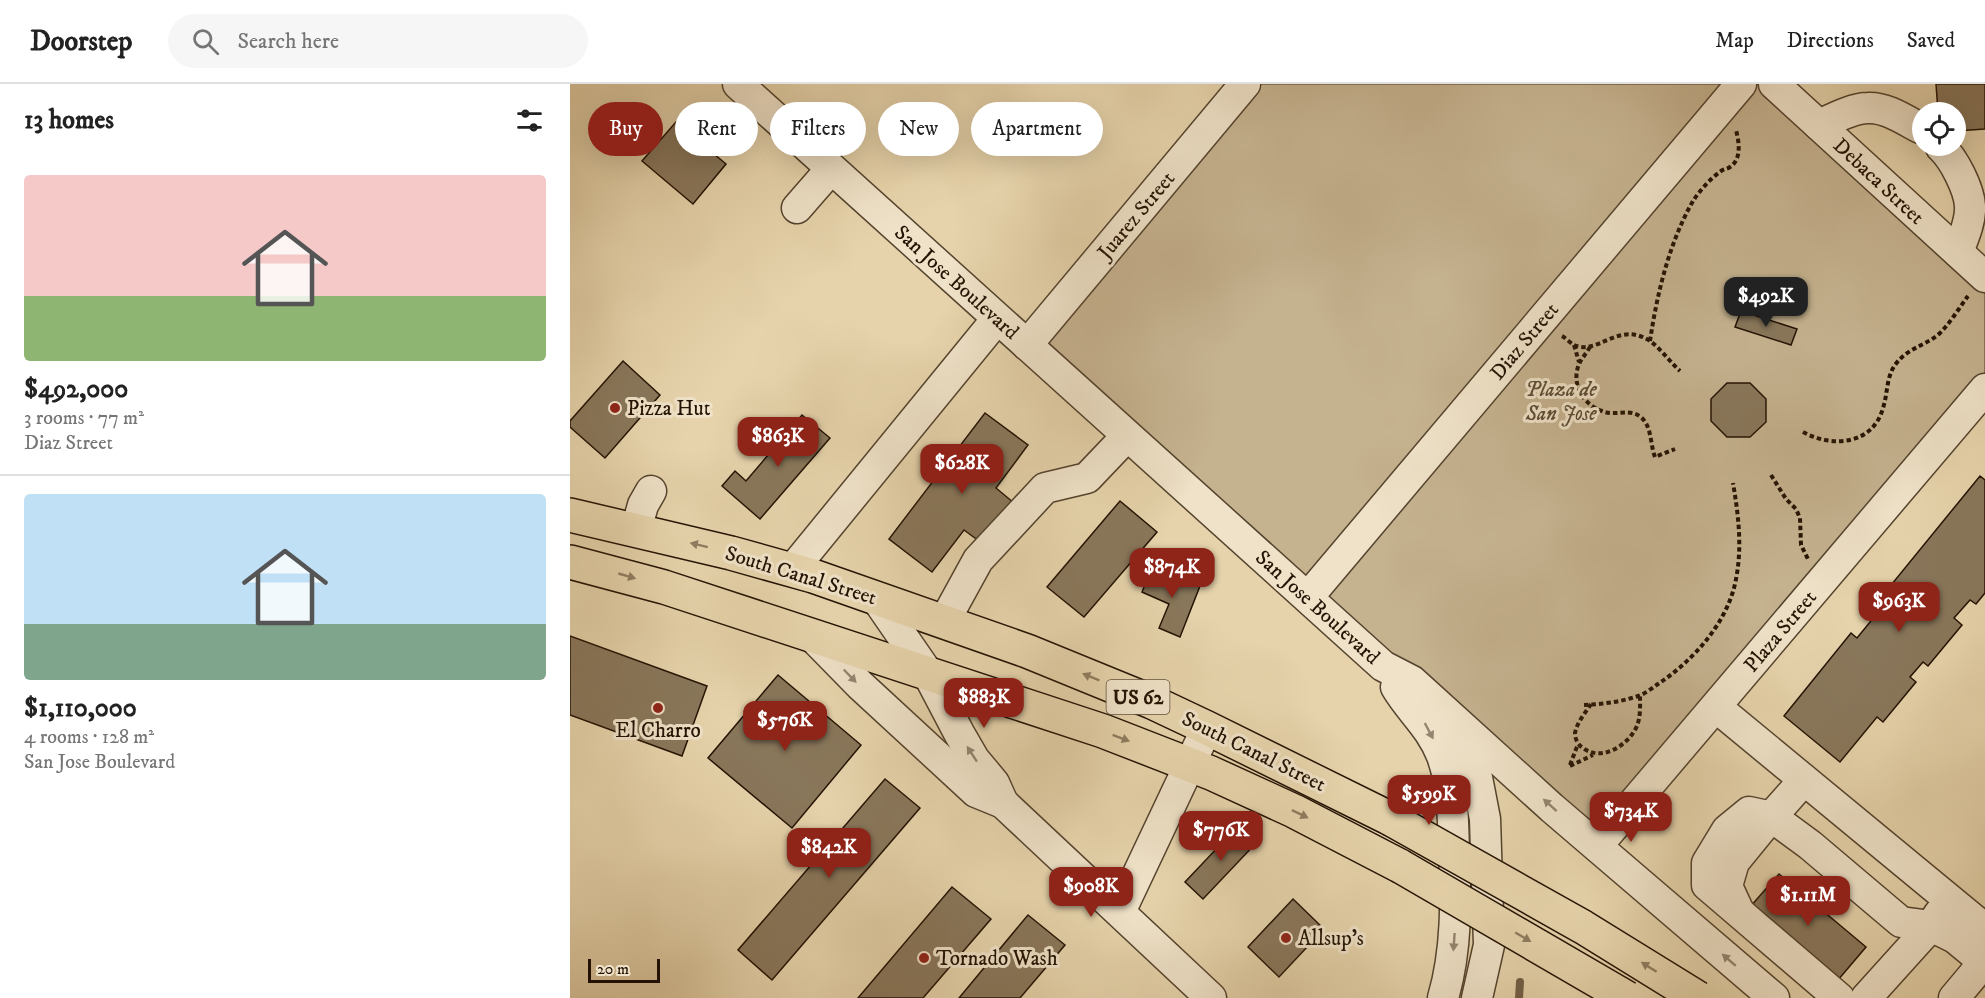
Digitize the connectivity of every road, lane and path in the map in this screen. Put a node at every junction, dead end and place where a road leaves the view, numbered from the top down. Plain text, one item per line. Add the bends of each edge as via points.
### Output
1 (738, 84) edge
2 (1245, 84) edge
3 (1741, 84) edge
4 (1774, 84) edge
5 (1734, 123) dead end
6 (1819, 125) junction
7 (831, 169) junction
8 (797, 208) dead end
9 (1958, 252) junction
10 (1978, 284) edge
11 (997, 319) junction
12 (1561, 335) dead end
13 (1650, 341) junction
14 (1027, 345) junction
15 (1574, 345) junction
16 (1590, 347) junction
17 (1579, 363) junction
18 (1680, 371) dead end
19 (1985, 389) edge
20 (1803, 432) dead end
21 (1127, 436) junction
22 (1675, 449) dead end
23 (1771, 475) dead end
24 (1733, 483) dead end
25 (651, 490) dead end
26 (570, 515) edge
27 (636, 530) junction
28 (570, 562) edge
29 (1810, 562) dead end
30 (792, 570) junction
31 (1308, 597) junction
32 (876, 598) junction
33 (945, 622) junction
34 (810, 634) junction
35 (1383, 666) junction
36 (927, 672) junction
37 (1640, 696) junction
38 (1591, 704) junction
39 (1584, 705) dead end
40 (1716, 707) junction
41 (1455, 721) junction
42 (1208, 728) junction
43 (1578, 744) junction
44 (1593, 754) junction
45 (1191, 765) junction
46 (1804, 780) junction
47 (1003, 802) junction
48 (1772, 817) junction
49 (1597, 846) junction
50 (1949, 899) junction
51 (1120, 912) junction
52 (1931, 926) junction
53 (1985, 929) edge
54 (1985, 961) edge
55 (1211, 998) edge
56 (1443, 998) edge
57 (1477, 998) edge
58 (1627, 998) edge
59 (1698, 998) edge
60 (1774, 998) edge
61 (1839, 998) edge
62 (1866, 998) edge
63 (1954, 998) edge

1 - 7 street, San Jose Boulevard
2 - 14 street, Juarez Street
3 - 31 street, Diaz Street
4 - 6 street, Debaca Street
5 - 13 path via 1738,159 1707,184 1679,230 1654,313
6 - 9 street, Debaca Street
6 - 9 street via 1868,108 1892,113 1949,154 1970,207
7 - 8 street
7 - 11 street, San Jose Boulevard
9 - 10 street, Debaca Street
10 - 20 path via 1939,334 1908,351 1896,364 1888,377 1883,411 1874,426 1861,436 1842,442 1825,441
11 - 14 street, San Jose Boulevard
11 - 30 street
12 - 15 path
13 - 16 path via 1634,334 1618,334
13 - 18 path
14 - 21 street, San Jose Boulevard
15 - 16 path
15 - 17 path
16 - 17 path
17 - 22 path via 1577,388 1582,396 1602,412 1630,412 1641,417 1649,428 1655,457
19 - 40 street, Plaza Street
21 - 31 street, San Jose Boulevard
21 - 33 street via 1087,478 1045,488 978,560
23 - 29 path via 1796,509 1801,544
24 - 37 path via 1740,540 1727,604 1698,651
25 - 27 street
26 - 27 highway, South Canal Street / US 62
30 -> 27 highway, South Canal Street / US 62
28 -> 34 highway, South Canal Street / US 62 via 664,587
30 - 32 highway, South Canal Street / US 62
31 - 35 street, San Jose Boulevard
32 - 33 highway, South Canal Street / US 62
32 - 36 street
42 -> 33 highway, South Canal Street / US 62 via 1027,651
34 - 36 highway, South Canal Street / US 62
34 -> 47 street via 976,792
35 - 41 street, San Jose Boulevard via 1412,681
35 -> 56 street via 1424,722 1441,754 1451,788 1455,931
36 -> 45 highway, South Canal Street / US 62
47 -> 36 street via 994,783 974,759
37 - 38 path
37 - 44 path via 1636,728 1626,741 1615,749
38 - 39 path
38 - 43 path via 1578,724
40 - 46 street
40 - 49 street, Plaza Street
49 -> 41 street, San Jose Boulevard
41 - 57 street via 1474,762 1485,819 1489,945
42 - 45 street
59 -> 42 highway, South Canal Street / US 62, bridge via 1583,927 1391,819
43 - 44 path
43 - 44 path via 1570,766
45 - 51 street
45 -> 58 highway, South Canal Street / US 62, bridge via 1294,811 1400,866
46 - 48 street
46 - 50 street
47 - 51 street
48 - 52 street via 1901,922
48 - 61 street via 1734,862 1727,886 1739,912
60 -> 49 street, San Jose Boulevard
50 - 52 street
50 - 53 street
51 - 55 street
52 - 54 street
52 - 62 street
54 - 63 street

